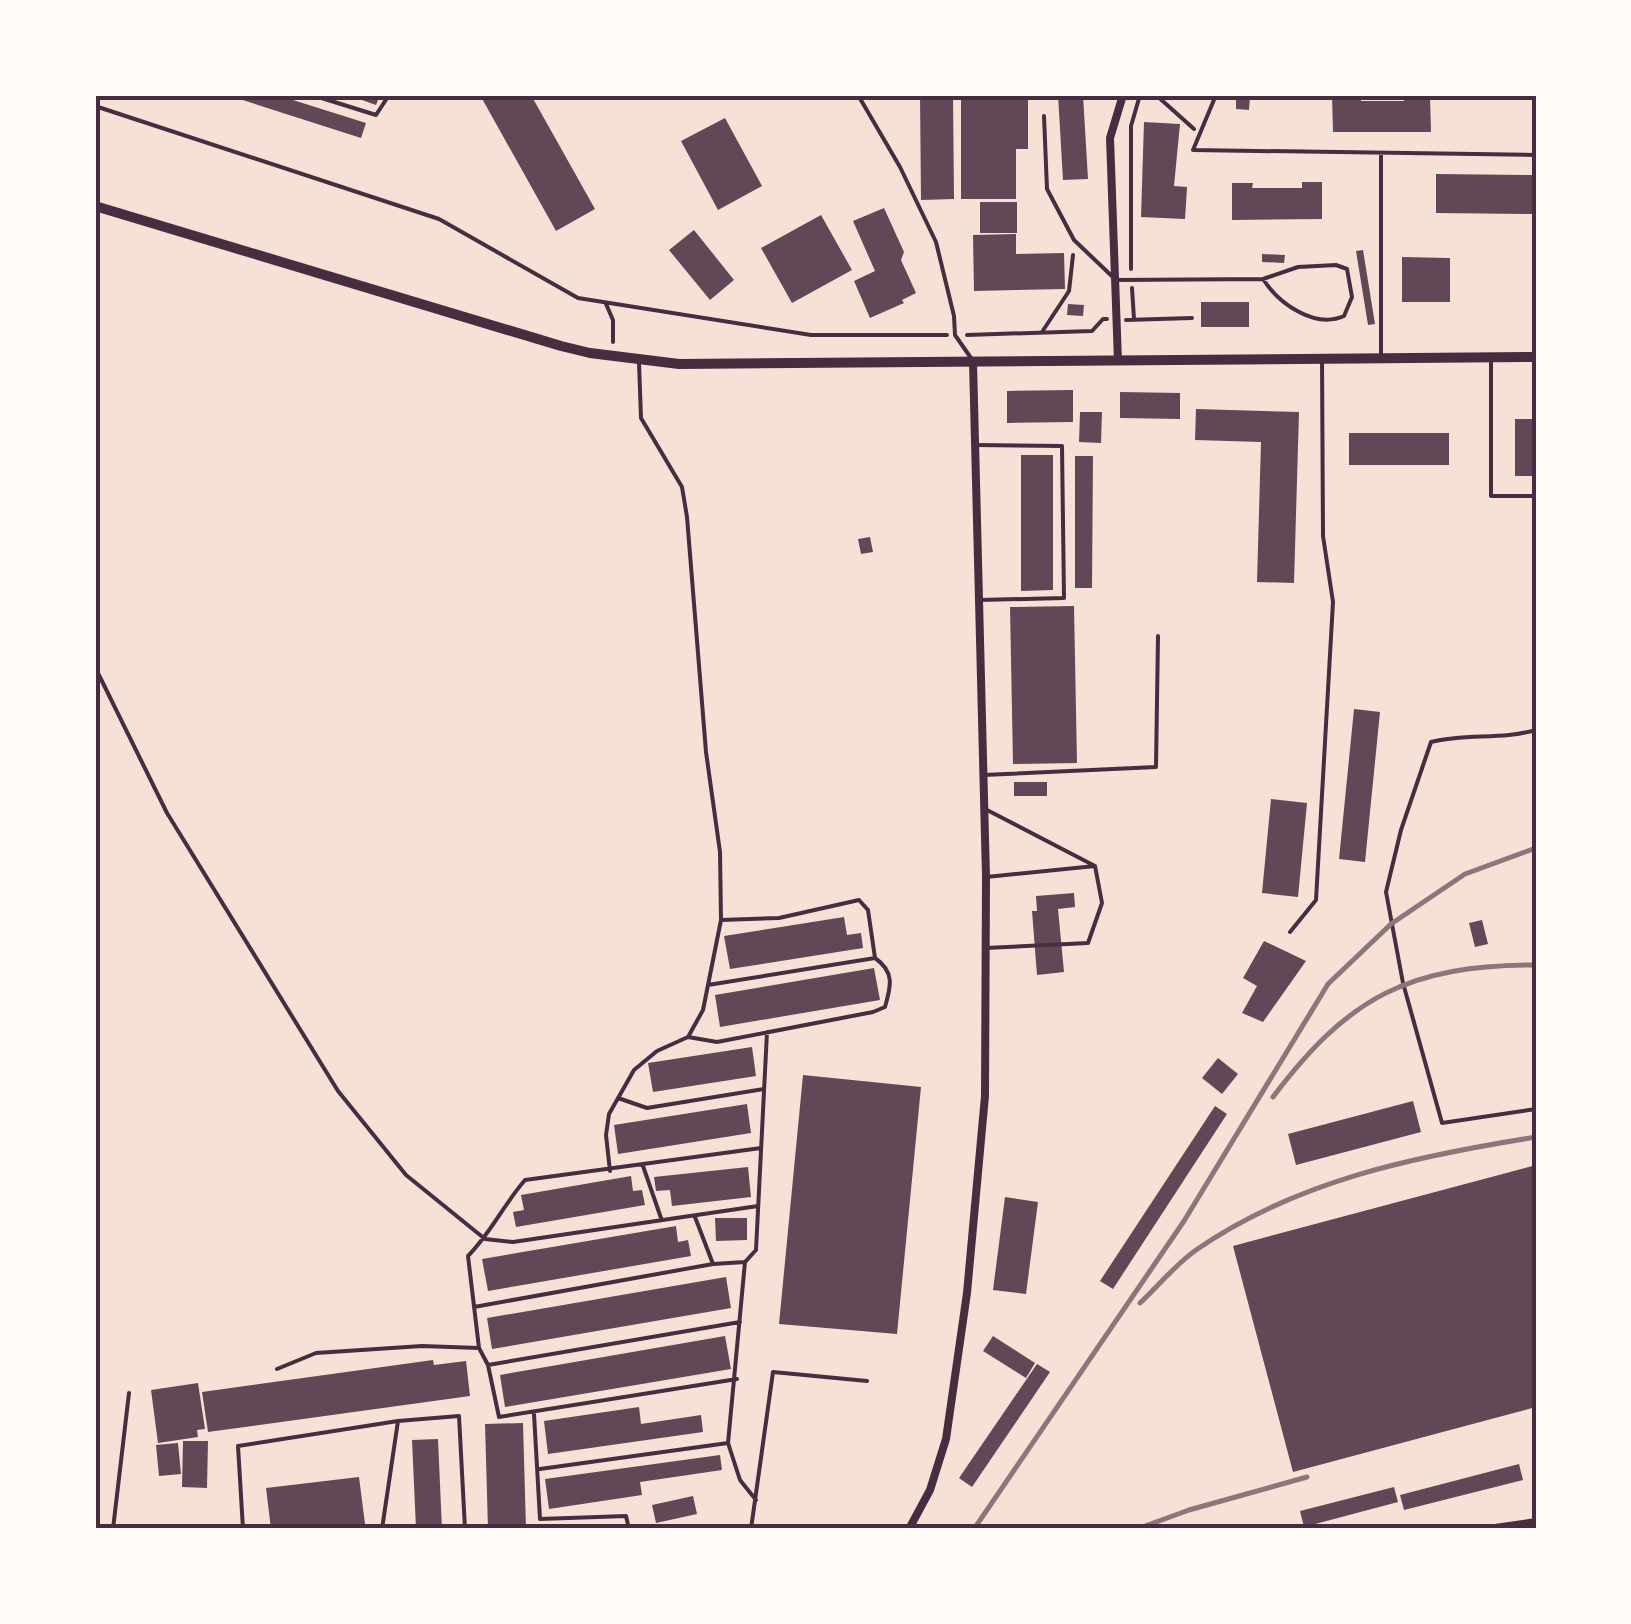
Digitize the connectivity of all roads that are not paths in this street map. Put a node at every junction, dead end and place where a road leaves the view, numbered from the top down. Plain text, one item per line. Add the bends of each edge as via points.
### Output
1 (312, 95) edge
2 (389, 95) edge
3 (858, 95) edge
4 (1124, 95) edge
5 (1216, 95) edge
6 (1044, 116) dead end
7 (1381, 153) junction
8 (1536, 154) edge
9 (95, 206) edge
10 (1263, 279) junction
11 (1116, 280) junction
12 (1491, 358) junction
13 (1536, 358) edge
14 (1322, 359) junction
15 (1381, 359) junction
16 (639, 360) junction
17 (1118, 361) junction
18 (973, 362) junction
19 (975, 445) junction
20 (1536, 496) edge
21 (979, 600) junction
22 (1158, 636) dead end
23 (95, 667) edge
24 (1536, 730) edge
25 (983, 775) junction
26 (984, 808) junction
27 (1095, 866) junction
28 (986, 876) junction
29 (721, 920) junction
30 (1290, 932) dead end
31 (985, 948) junction
32 (876, 958) junction
33 (708, 985) junction
34 (767, 1032) junction
35 (688, 1037) junction
36 (764, 1088) junction
37 (618, 1098) junction
38 (1536, 1109) edge
39 (760, 1148) junction
40 (642, 1166) junction
41 (610, 1171) junction
42 (758, 1206) junction
43 (695, 1216) junction
44 (662, 1220) junction
45 (485, 1239) junction
46 (745, 1262) junction
47 (712, 1264) junction
48 (474, 1307) junction
49 (742, 1322) junction
50 (479, 1348) junction
51 (488, 1364) junction
52 (276, 1368) dead end
53 (736, 1378) junction
54 (867, 1381) dead end
55 (129, 1393) dead end
56 (534, 1414) junction
57 (398, 1421) junction
58 (728, 1443) junction
59 (538, 1469) junction
60 (756, 1500) junction
61 (1536, 1522) edge
62 (113, 1529) edge
63 (243, 1529) edge
64 (382, 1529) edge
65 (466, 1529) edge
66 (630, 1529) edge
67 (751, 1529) edge
68 (909, 1529) edge
69 (1488, 1529) edge

1 - 2 lane via 376,115
3 - 18 lane via 936,242 955,335
4 - 11 street via 1110,138
5 - 7 lane via 1193,150
6 - 11 lane via 1047,189 1074,240
7 - 8 lane
7 - 15 lane
9 - 16 main road via 524,335
10 - 10 lane via 1286,303 1330,322 1344,316 1352,297 1347,269 1336,265 1298,267
10 - 11 lane
11 - 17 street
12 - 13 main road
12 - 15 main road
12 - 20 lane via 1491,496
14 - 15 main road
14 - 17 main road
14 - 30 lane via 1323,536 1333,602 1316,900
16 - 18 main road via 721,366
16 - 29 lane via 641,418 682,487 687,517
17 - 18 main road
18 - 19 street
19 - 21 street
19 - 21 lane via 1062,446 1064,598
21 - 25 street
22 - 25 lane via 1156,767
23 - 45 lane via 167,813 338,1091 406,1175
24 - 38 lane via 1431,742 1386,892 1442,1123
25 - 26 street
26 - 27 lane
26 - 28 street
27 - 28 lane
27 - 31 lane via 1102,903 1088,943
28 - 31 street
29 - 32 lane via 779,918 860,900 868,910
29 - 33 lane
31 - 68 street via 985,1096 967,1294 946,1439
32 - 33 lane
32 - 34 lane via 892,983 885,1007
33 - 35 lane
34 - 35 lane via 717,1042
34 - 36 lane
35 - 37 lane via 657,1050 634,1070
36 - 37 lane via 647,1108
36 - 39 lane
37 - 41 lane via 606,1136
39 - 40 lane
39 - 42 lane
40 - 41 lane
40 - 44 lane
41 - 45 lane via 525,1180
42 - 43 lane
42 - 46 lane via 756,1250
43 - 44 lane
43 - 47 lane
44 - 45 lane via 513,1242
45 - 48 lane via 468,1256
46 - 47 lane
46 - 49 lane
47 - 48 lane
48 - 50 lane
49 - 51 lane
49 - 53 lane
50 - 51 lane
50 - 52 lane via 316,1353
51 - 56 lane via 500,1417
53 - 56 lane
53 - 58 lane
54 - 60 lane via 773,1372
55 - 62 lane
56 - 59 lane
57 - 63 lane via 238,1446
57 - 64 lane
57 - 65 lane via 459,1416
58 - 59 lane
58 - 60 lane via 740,1480
59 - 66 lane via 540,1519 626,1516
60 - 67 lane
61 - 69 street

